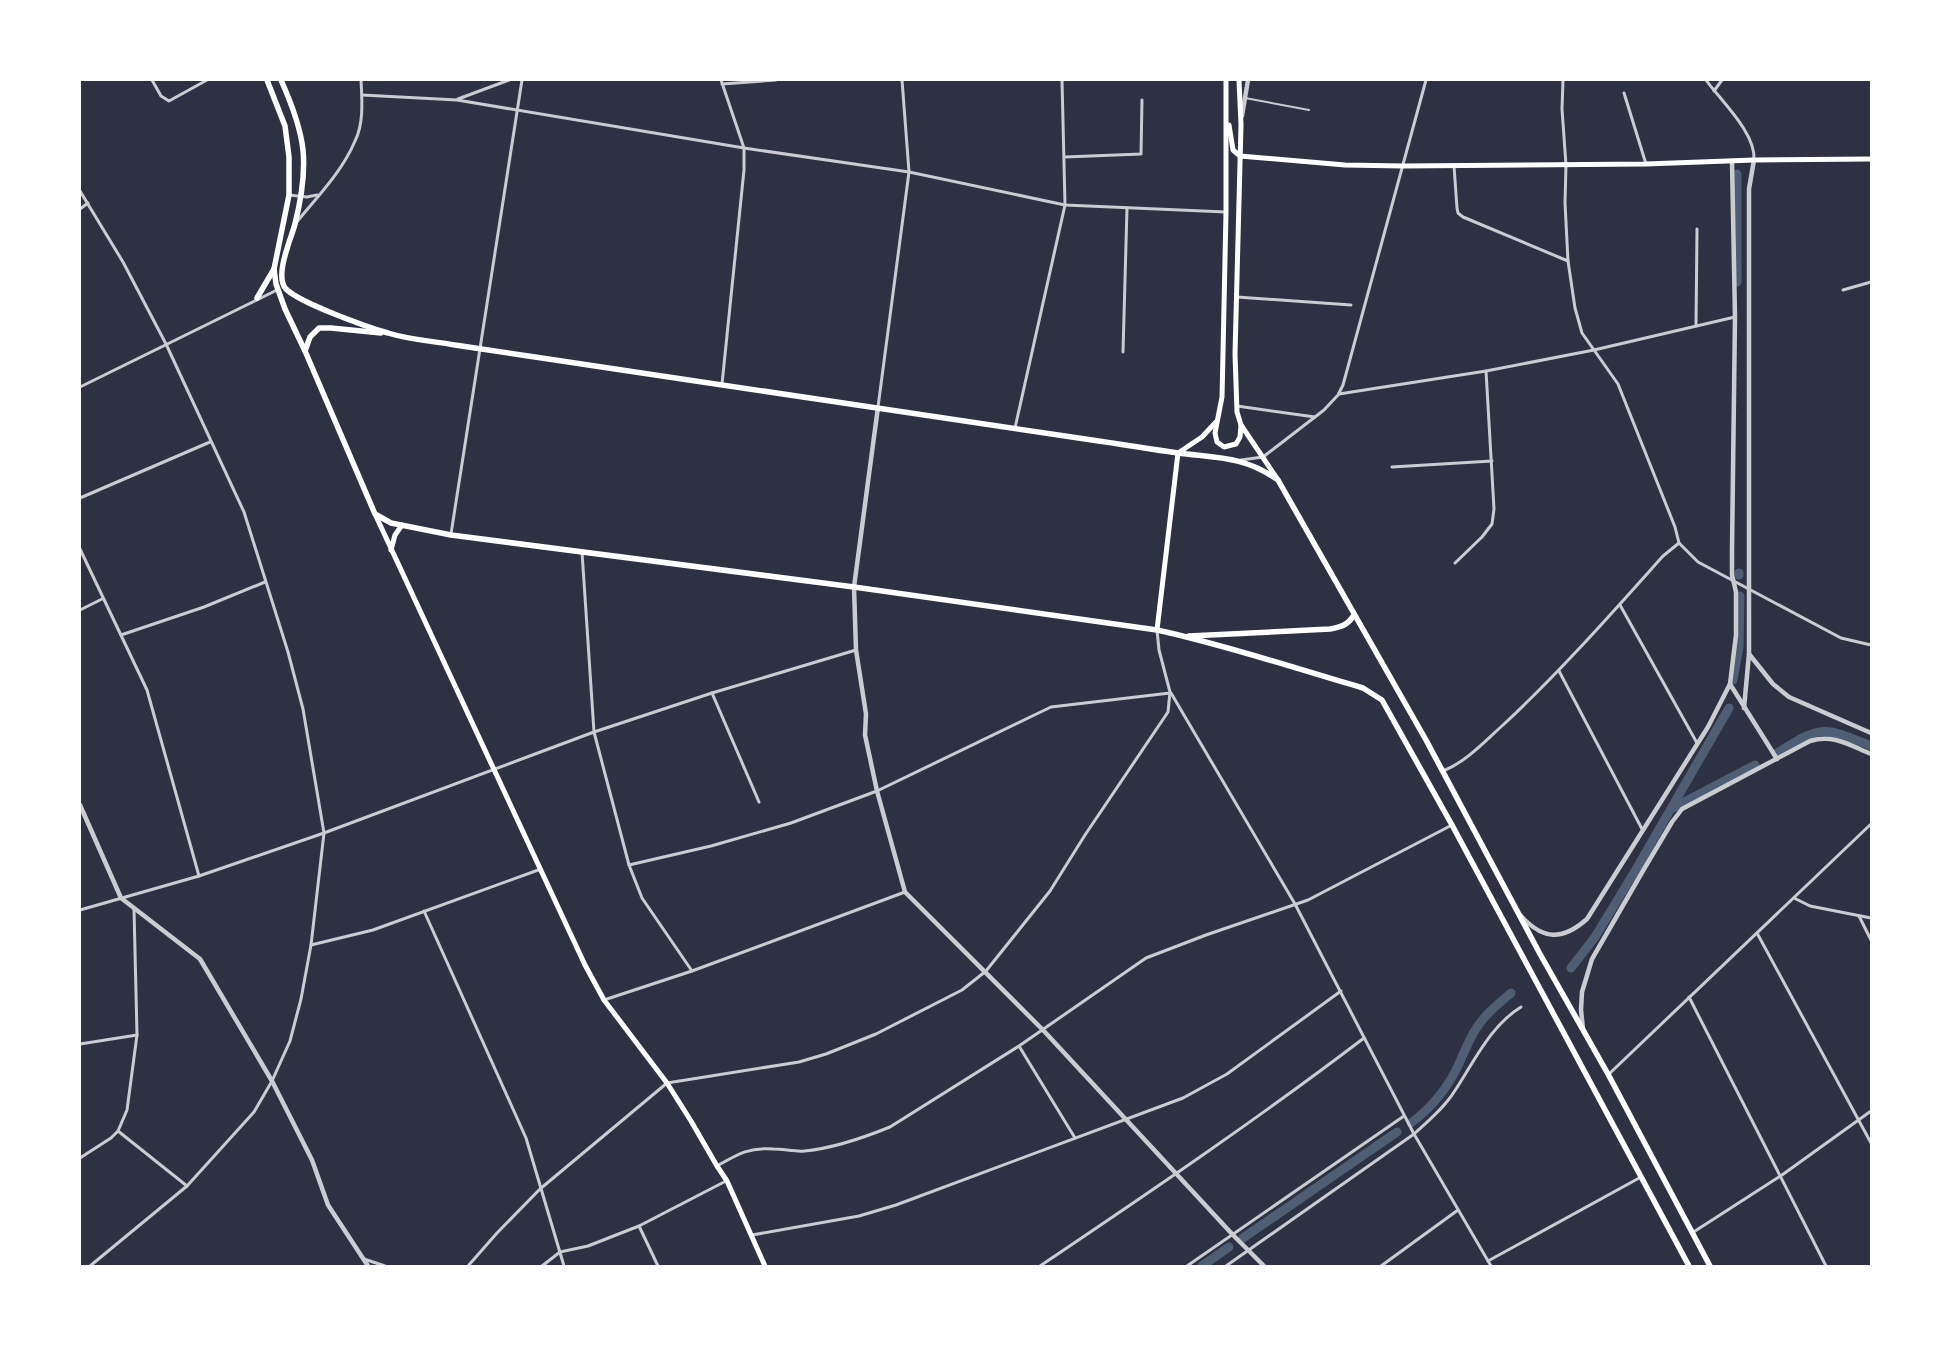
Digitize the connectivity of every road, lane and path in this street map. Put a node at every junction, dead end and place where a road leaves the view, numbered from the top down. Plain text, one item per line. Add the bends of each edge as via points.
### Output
1 (152, 80) edge
2 (207, 80) edge
3 (267, 80) edge
4 (281, 80) edge
5 (361, 80) edge
6 (509, 80) edge
7 (522, 80) edge
8 (776, 80) edge
9 (902, 80) edge
10 (1062, 80) edge
11 (1226, 80) edge
12 (1239, 80) edge
13 (1248, 80) edge
14 (1426, 80) edge
15 (1563, 80) edge
16 (1706, 80) edge
17 (1722, 80) edge
18 (721, 82) edge
19 (1714, 91) junction
20 (1624, 93) dead end
21 (362, 95) junction
22 (1245, 98) junction
23 (457, 100) junction
24 (1142, 100) dead end
25 (1226, 106) junction
26 (517, 110) junction
27 (1309, 110) dead end
28 (1241, 125) junction
29 (744, 148) junction
30 (1240, 156) junction
31 (1065, 157) junction
32 (1871, 159) edge
33 (1754, 160) junction
34 (1732, 161) junction
35 (1646, 164) junction
36 (1403, 166) junction
37 (1454, 166) junction
38 (1566, 166) junction
39 (909, 172) junction
40 (80, 191) edge
41 (320, 193) junction
42 (288, 195) junction
43 (301, 197) junction
44 (88, 203) junction
45 (1065, 205) junction
46 (1127, 208) junction
47 (80, 209) edge
48 (1226, 212) junction
49 (294, 226) junction
50 (1697, 229) dead end
51 (1568, 261) junction
52 (274, 269) junction
53 (1871, 282) edge
54 (278, 289) junction
55 (1843, 290) dead end
56 (1237, 296) junction
57 (257, 298) junction
58 (301, 298) junction
59 (1351, 305) dead end
60 (1735, 317) junction
61 (1696, 326) junction
62 (391, 334) junction
63 (166, 344) junction
64 (480, 348) junction
65 (1594, 350) junction
66 (305, 351) junction
67 (1123, 352) dead end
68 (1486, 371) junction
69 (722, 384) junction
70 (80, 387) edge
71 (1338, 394) junction
72 (1237, 406) junction
73 (878, 407) junction
74 (1315, 417) junction
75 (1218, 419) junction
76 (1241, 424) junction
77 (1016, 428) junction
78 (210, 442) junction
79 (1178, 453) junction
80 (1263, 457) junction
81 (1236, 460) junction
82 (1492, 462) junction
83 (1392, 467) dead end
84 (1278, 480) junction
85 (80, 498) edge
86 (376, 514) junction
87 (402, 525) junction
88 (451, 535) junction
89 (1680, 543) junction
90 (80, 549) edge
91 (391, 550) junction
92 (582, 552) junction
93 (1455, 563) dead end
94 (1733, 580) junction
95 (265, 582) junction
96 (854, 587) junction
97 (1750, 590) junction
98 (102, 599) junction
99 (1620, 605) junction
100 (80, 610) edge
101 (1354, 615) junction
102 (1157, 630) junction
103 (121, 635) junction
104 (1183, 636) junction
105 (1871, 646) edge
106 (856, 650) junction
107 (1749, 654) junction
108 (1559, 671) junction
109 (1730, 684) junction
110 (1170, 692) junction
111 (712, 693) junction
112 (1744, 708) junction
113 (594, 732) junction
114 (1871, 733) edge
115 (1697, 743) junction
116 (1871, 754) edge
117 (1777, 759) junction
118 (494, 771) junction
119 (1442, 771) junction
120 (877, 791) junction
121 (759, 802) dead end
122 (80, 805) edge
123 (1871, 824) edge
124 (1452, 825) junction
125 (1642, 829) junction
126 (324, 833) junction
127 (629, 865) junction
128 (542, 869) junction
129 (199, 876) junction
130 (905, 892) junction
131 (121, 898) junction
132 (1794, 898) junction
133 (1295, 904) junction
134 (134, 909) junction
135 (80, 910) edge
136 (1516, 910) junction
137 (424, 911) junction
138 (1859, 916) junction
139 (1871, 918) edge
140 (1757, 933) junction
141 (1871, 940) edge
142 (311, 945) junction
143 (692, 971) junction
144 (986, 971) junction
145 (1341, 992) junction
146 (1690, 997) junction
147 (604, 1000) junction
148 (1521, 1007) dead end
149 (1043, 1030) junction
150 (1584, 1033) junction
151 (137, 1035) junction
152 (1364, 1038) junction
153 (80, 1044) edge
154 (1019, 1046) junction
155 (1608, 1074) junction
156 (272, 1081) junction
157 (667, 1083) junction
158 (1871, 1111) edge
159 (1404, 1116) junction
160 (1127, 1119) junction
161 (1858, 1119) junction
162 (118, 1131) junction
163 (1414, 1134) junction
164 (1075, 1138) junction
165 (1871, 1143) edge
166 (80, 1158) edge
167 (717, 1166) junction
168 (1176, 1174) junction
169 (1641, 1176) junction
170 (1782, 1176) junction
171 (727, 1181) junction
172 (186, 1186) junction
173 (540, 1189) junction
174 (1458, 1210) junction
175 (639, 1226) junction
176 (1692, 1233) junction
177 (1232, 1235) junction
178 (752, 1236) junction
179 (1248, 1251) junction
180 (560, 1252) junction
181 (364, 1258) junction
182 (1488, 1261) junction
183 (90, 1266) edge
184 (368, 1266) edge
185 (385, 1266) edge
186 (468, 1266) edge
187 (542, 1266) edge
188 (564, 1266) edge
189 (658, 1266) edge
190 (765, 1266) edge
191 (1040, 1266) edge
192 (1187, 1266) edge
193 (1226, 1266) edge
194 (1264, 1266) edge
195 (1381, 1266) edge
196 (1491, 1266) edge
197 (1689, 1266) edge
198 (1710, 1266) edge
199 (1826, 1266) edge

1 - 2 street via 166,101
3 - 42 main road via 288,140
4 - 43 main road via 301,132 304,179
5 - 21 street
6 - 23 street
7 - 26 street
8 - 18 street
9 - 39 street
10 - 31 street
11 - 25 main road
12 - 28 main road
13 - 22 street
14 - 36 street
15 - 38 street
16 - 19 street
17 - 19 street
18 - 29 street
19 - 33 street via 1748,135 1754,149
20 - 35 street
21 - 23 street
21 - 41 street via 356,140
22 - 27 lane
22 - 28 street
23 - 26 street
24 - 31 street via 1141,154
25 - 30 main road via 1233,150
25 - 48 main road
26 - 29 street
26 - 64 street
28 - 30 main road
29 - 39 street
29 - 69 street
30 - 36 main road
30 - 56 main road
31 - 45 street
32 - 33 main road
33 - 34 main road
33 - 97 street via 1749,189
34 - 35 main road
34 - 60 street
35 - 38 main road
36 - 37 main road
36 - 71 street via 1346,377
37 - 38 main road
37 - 51 street via 1458,213
38 - 51 street
39 - 45 street
39 - 73 street
40 - 44 street
41 - 43 street
41 - 49 street
42 - 43 street
42 - 52 main road
43 - 49 main road
44 - 47 street
44 - 63 street
45 - 46 street
45 - 77 street
46 - 48 street
46 - 67 street
48 - 75 main road via 1222,388
49 - 58 main road via 284,258 283,281 285,287
50 - 61 street
51 - 65 street via 1582,333
52 - 54 main road
52 - 57 main road
53 - 55 street
54 - 57 street
54 - 58 main road
54 - 66 main road
56 - 59 street
56 - 72 main road
57 - 63 street
58 - 62 main road
60 - 61 street
60 - 94 street
61 - 65 street
62 - 64 main road
62 - 66 main road via 319,328 310,337
63 - 70 street
63 - 78 street
64 - 69 main road
64 - 88 street
65 - 68 street
65 - 89 street via 1618,384
66 - 86 main road
68 - 71 street
68 - 82 street
69 - 73 main road
71 - 74 street
72 - 74 street
72 - 76 main road
73 - 77 main road
73 - 96 street
74 - 80 street
75 - 76 main road via 1215,439 1224,447 1239,441
75 - 79 main road via 1202,436
76 - 80 main road
77 - 79 main road
78 - 85 street
78 - 95 street via 244,512
79 - 81 main road
79 - 102 main road
80 - 81 street
80 - 84 main road
81 - 84 main road
82 - 83 street
82 - 93 street via 1492,524
84 - 101 main road
86 - 87 main road
86 - 91 main road
87 - 88 main road
87 - 91 main road
88 - 92 main road
89 - 94 street via 1698,562
89 - 99 street via 1663,556
90 - 98 street
91 - 118 main road
92 - 96 main road
92 - 113 street
94 - 97 street
94 - 109 street via 1736,635
95 - 103 street
95 - 126 street via 303,709
96 - 102 main road
96 - 106 street
97 - 105 street via 1841,638
97 - 107 street
98 - 100 street
98 - 103 street
99 - 108 street
99 - 115 street
101 - 104 main road via 1342,627 1330,629
101 - 119 main road
102 - 104 main road
102 - 110 street via 1158,650
103 - 129 street via 147,690
104 - 124 main road via 1362,688 1382,700
106 - 111 street
106 - 120 street via 866,714 865,735
107 - 112 street
107 - 114 street via 1773,684 1789,697
108 - 119 street via 1483,742 1458,763
108 - 125 street
109 - 112 street
109 - 115 street
110 - 120 street via 1051,708
110 - 133 street
110 - 144 street via 1168,712 1050,891
111 - 113 street
111 - 121 street
112 - 117 street
113 - 118 street
113 - 127 street
115 - 125 street
116 - 117 street via 1823,737 1797,746
117 - 150 street via 1677,814 1588,967 1581,1001
118 - 126 street
118 - 128 main road
119 - 136 main road
120 - 127 street via 711,846
120 - 130 street
122 - 131 street
123 - 132 street
124 - 133 street
124 - 169 main road
125 - 136 street via 1589,916 1571,931 1556,936 1544,934
126 - 129 street
126 - 142 street
127 - 143 street via 642,898
128 - 137 street
128 - 147 main road via 585,966
129 - 131 street
130 - 143 street
130 - 144 street
131 - 134 street
131 - 135 street
132 - 138 street via 1810,906
132 - 140 street
133 - 145 street
133 - 149 street via 1146,958
134 - 151 street
134 - 156 street via 200,959
136 - 150 main road
137 - 142 street via 373,930
137 - 173 street via 526,1138
138 - 139 street
138 - 141 street
140 - 146 street
140 - 161 street
142 - 156 street via 290,1042
143 - 147 street
144 - 149 street
144 - 157 street via 962,990 876,1034 826,1054 799,1062
145 - 152 street
145 - 160 street via 1227,1074 1184,1098
146 - 155 street
146 - 170 street
147 - 157 main road
148 - 163 street via 1502,1022 1454,1093
149 - 154 street
149 - 160 street
150 - 155 main road
151 - 153 street
151 - 162 street via 127,1110
152 - 159 street
152 - 168 street via 1302,1086
154 - 164 street
154 - 167 street via 890,1127 875,1133 802,1152 772,1148 746,1150
155 - 176 main road
156 - 172 street via 254,1112
156 - 181 street via 312,1160 328,1205
157 - 167 main road
157 - 173 street
158 - 161 street
159 - 163 street
159 - 177 street
160 - 164 street
160 - 168 street
161 - 165 street
161 - 170 street
162 - 166 street
162 - 172 street
163 - 174 street
163 - 179 street
164 - 178 street via 896,1205 859,1216
167 - 171 main road
168 - 177 street
168 - 191 street
169 - 182 street
169 - 197 main road
170 - 176 street
170 - 199 street
171 - 175 street
171 - 178 main road
172 - 183 street
173 - 180 street
173 - 186 street
174 - 182 street
174 - 195 street
175 - 180 street via 588,1246
175 - 189 street
176 - 198 main road
177 - 179 street
177 - 192 street
178 - 190 main road
179 - 193 street
179 - 194 street
180 - 187 street
180 - 188 street
181 - 184 street
181 - 185 street
182 - 196 street

